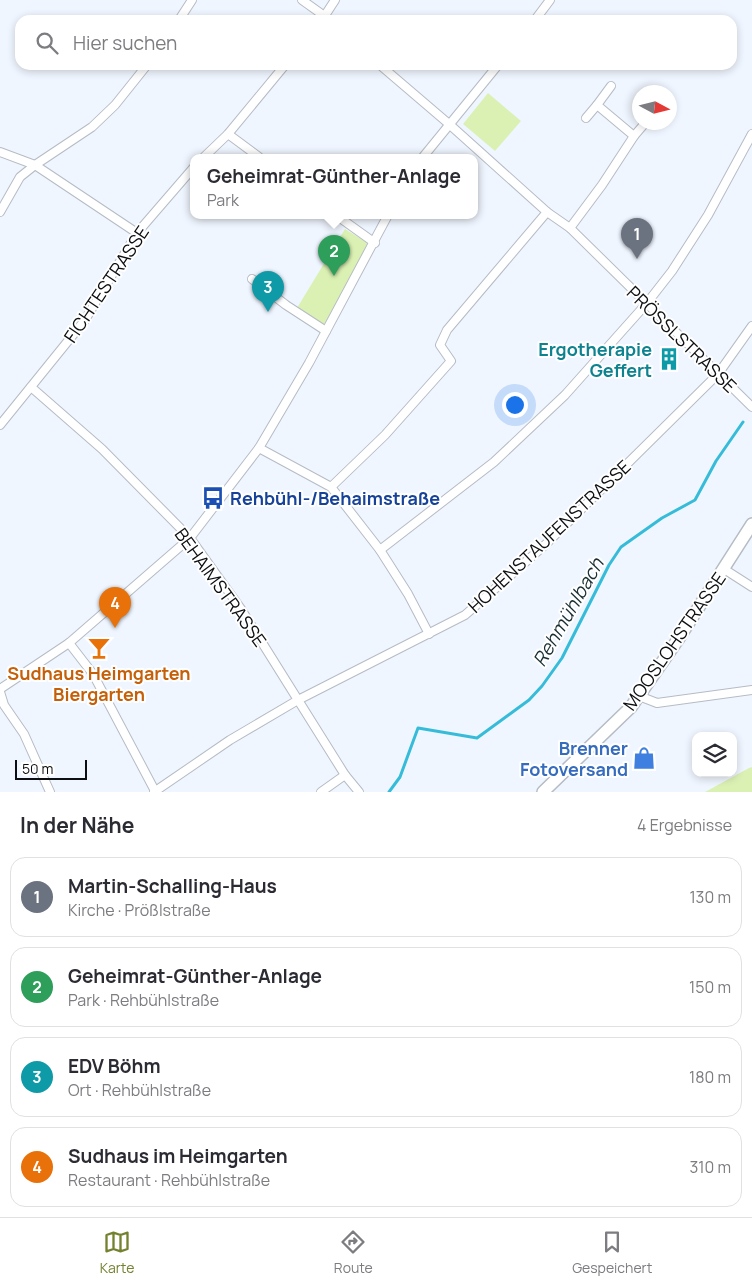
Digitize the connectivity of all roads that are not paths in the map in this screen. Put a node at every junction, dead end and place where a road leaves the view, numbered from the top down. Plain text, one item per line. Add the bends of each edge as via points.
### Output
1 (192, 0) edge
2 (302, 0) edge
3 (335, 0) edge
4 (550, 0) edge
5 (183, 15) edge
6 (321, 15) edge
7 (328, 15) edge
8 (538, 15) edge
9 (144, 70) edge
10 (281, 70) edge
11 (386, 70) edge
12 (494, 70) edge
13 (612, 86) dead end
14 (597, 105) junction
15 (586, 118) dead end
16 (449, 124) junction
17 (639, 130) edge
18 (228, 134) junction
19 (752, 134) edge
20 (634, 136) junction
21 (0, 152) edge
22 (207, 154) edge
23 (255, 154) edge
24 (425, 154) edge
25 (35, 165) junction
26 (190, 172) edge
27 (0, 212) edge
28 (547, 212) junction
29 (341, 219) edge
30 (386, 219) edge
31 (570, 228) junction
32 (137, 233) junction
33 (374, 243) junction
34 (252, 279) dead end
35 (647, 303) junction
36 (752, 326) edge
37 (326, 331) junction
38 (718, 374) junction
39 (30, 388) junction
40 (752, 407) edge
41 (0, 425) edge
42 (259, 448) junction
43 (331, 486) junction
44 (752, 524) edge
45 (190, 538) junction
46 (380, 550) junction
47 (724, 569) junction
48 (752, 587) edge
49 (429, 634) junction
50 (69, 643) junction
51 (0, 690) edge
52 (752, 690) edge
53 (639, 696) junction
54 (298, 700) junction
55 (345, 775) junction
56 (50, 792) edge
57 (155, 792) edge
58 (321, 792) edge
59 (359, 792) edge
60 (543, 792) edge

1 - 5 street
2 - 6 street
3 - 7 street
4 - 8 street
9 - 25 street via 92,127
10 - 18 street
11 - 16 street, PRÖSSLSTRASSE
12 - 16 street
13 - 14 street
14 - 15 street
14 - 20 street
16 - 24 street
16 - 28 street, PRÖSSLSTRASSE
17 - 20 street
18 - 22 street
18 - 23 street
19 - 35 street via 708,216
20 - 31 street
21 - 25 street
25 - 27 street via 20,177
25 - 32 street
26 - 32 street, FICHTESTRASSE
28 - 31 street, PRÖSSLSTRASSE
28 - 43 street via 447,330 440,345 450,361 385,435
29 - 33 street
30 - 33 street
31 - 35 street, PRÖSSLSTRASSE
32 - 39 street, FICHTESTRASSE via 86,320
33 - 37 street
34 - 37 street
35 - 38 street, PRÖSSLSTRASSE
35 - 46 street via 565,395 494,462
36 - 38 street, HOHENSTAUFENSTRASSE
37 - 42 street
38 - 40 street, PRÖSSLSTRASSE
38 - 49 street, HOHENSTAUFENSTRASSE via 546,544 465,615
39 - 41 street, FICHTESTRASSE
39 - 45 street, BEHAIMSTRASSE via 102,449
42 - 43 street
42 - 45 street
43 - 46 street
44 - 47 street, MOOSLOHSTRASSE
45 - 50 street
45 - 54 street, BEHAIMSTRASSE via 241,609
46 - 49 street
47 - 48 street
47 - 53 street, MOOSLOHSTRASSE
49 - 54 street, HOHENSTAUFENSTRASSE
50 - 51 street
50 - 57 street via 93,674
51 - 56 street via 4,705 24,734
52 - 53 street via 657,703
53 - 60 street, MOOSLOHSTRASSE via 631,708
54 - 55 street, BEHAIMSTRASSE
54 - 57 street, HOHENSTAUFENSTRASSE via 230,740
55 - 58 street
55 - 59 street, BEHAIMSTRASSE

